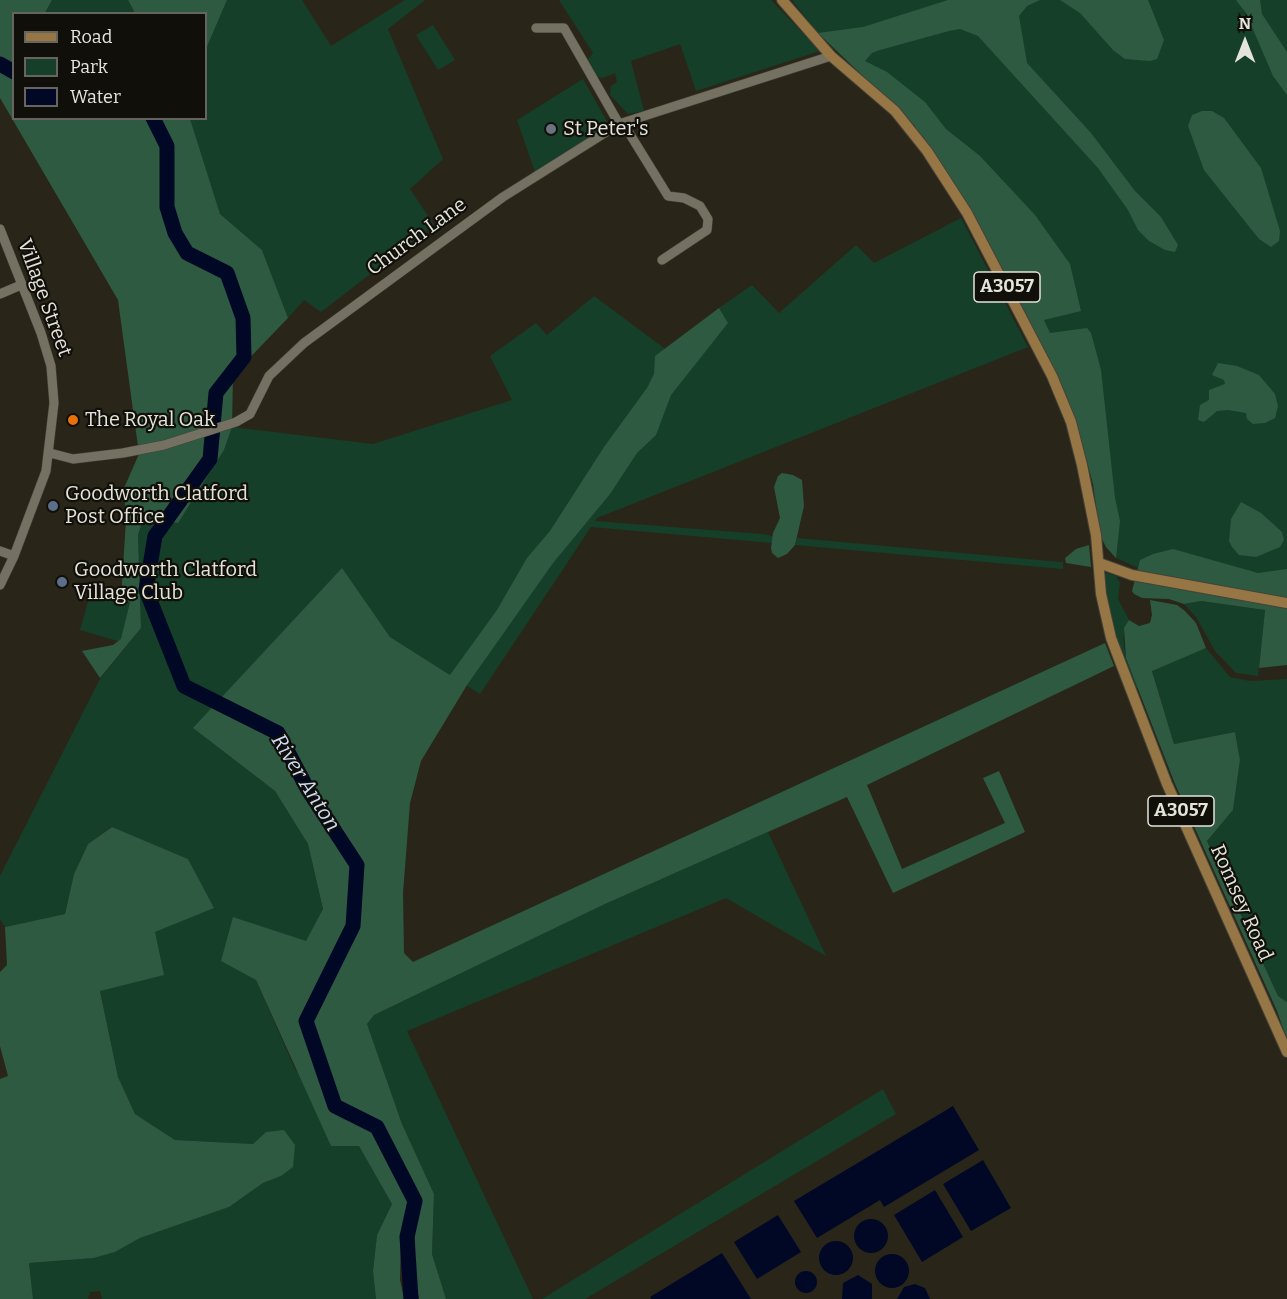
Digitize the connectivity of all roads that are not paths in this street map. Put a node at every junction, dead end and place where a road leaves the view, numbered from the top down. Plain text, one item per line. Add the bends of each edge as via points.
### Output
1 (782, 0) edge
2 (536, 28) dead end
3 (831, 56) junction
4 (610, 84) dead end
5 (601, 89) junction
6 (621, 123) junction
7 (0, 229) edge
8 (2, 240) edge
9 (662, 260) dead end
10 (21, 285) junction
11 (0, 294) edge
12 (50, 453) junction
13 (0, 551) edge
14 (14, 556) junction
15 (1099, 563) junction
16 (0, 585) edge
17 (1287, 603) edge
18 (1287, 1052) edge

1 - 3 main road, A3057
2 - 5 street via 564,28
3 - 6 street, Church Lane
3 - 15 main road, A3057 via 908,126 951,187 991,256 1045,361 1071,422 1090,498
4 - 5 street
5 - 6 street
6 - 9 street via 668,196 700,206 708,219 707,230
6 - 12 street, Church Lane via 503,197 304,343 269,376 250,414 164,445 73,459
7 - 8 street, Village Street
8 - 10 street, Village Street
10 - 11 street
10 - 12 street, Village Street via 51,366 54,403
12 - 14 street, Village Street
13 - 14 street
14 - 16 street, Village Street
15 - 17 main road via 1131,575
15 - 18 main road, Romsey Road / A3057 via 1101,594 1122,667 1167,784

